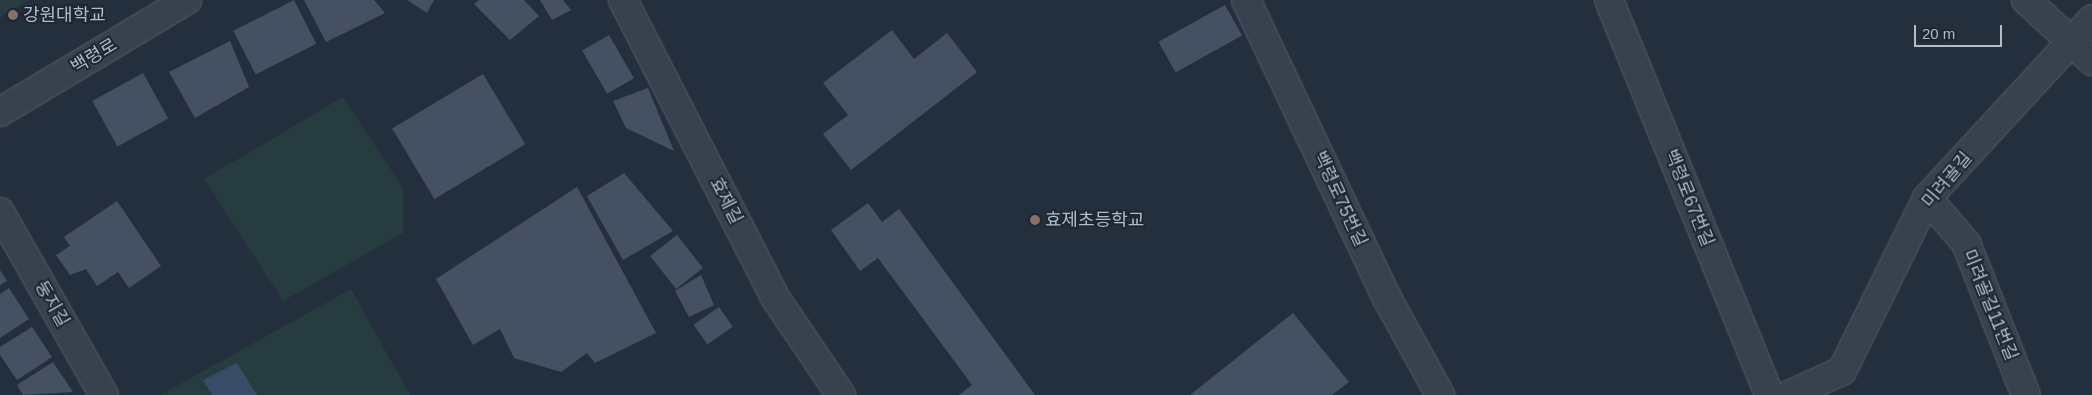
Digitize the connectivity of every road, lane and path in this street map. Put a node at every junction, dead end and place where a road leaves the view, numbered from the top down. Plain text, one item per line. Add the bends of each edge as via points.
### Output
1 (187, 0) edge
2 (623, 0) edge
3 (1246, 0) edge
4 (1609, 0) edge
5 (2026, 0) edge
6 (2092, 19) edge
7 (2072, 42) junction
8 (2092, 61) edge
9 (0, 112) edge
10 (1927, 198) junction
11 (0, 212) edge
12 (104, 395) edge
13 (842, 395) edge
14 (1440, 395) edge
15 (1769, 395) edge
16 (1789, 395) edge
17 (2026, 395) edge

1 - 9 street, 백령로
2 - 13 street, 효제길 via 776,299
3 - 14 street, 백령로75번길 via 1388,298
4 - 15 street, 백령로67번길
5 - 7 street
6 - 7 street, 미려골길
7 - 8 street
7 - 10 street, 미려골길
10 - 16 street, 미려골길 via 1842,371
10 - 17 street, 미려골길11번길 via 1966,243
11 - 12 street, 둥지길

